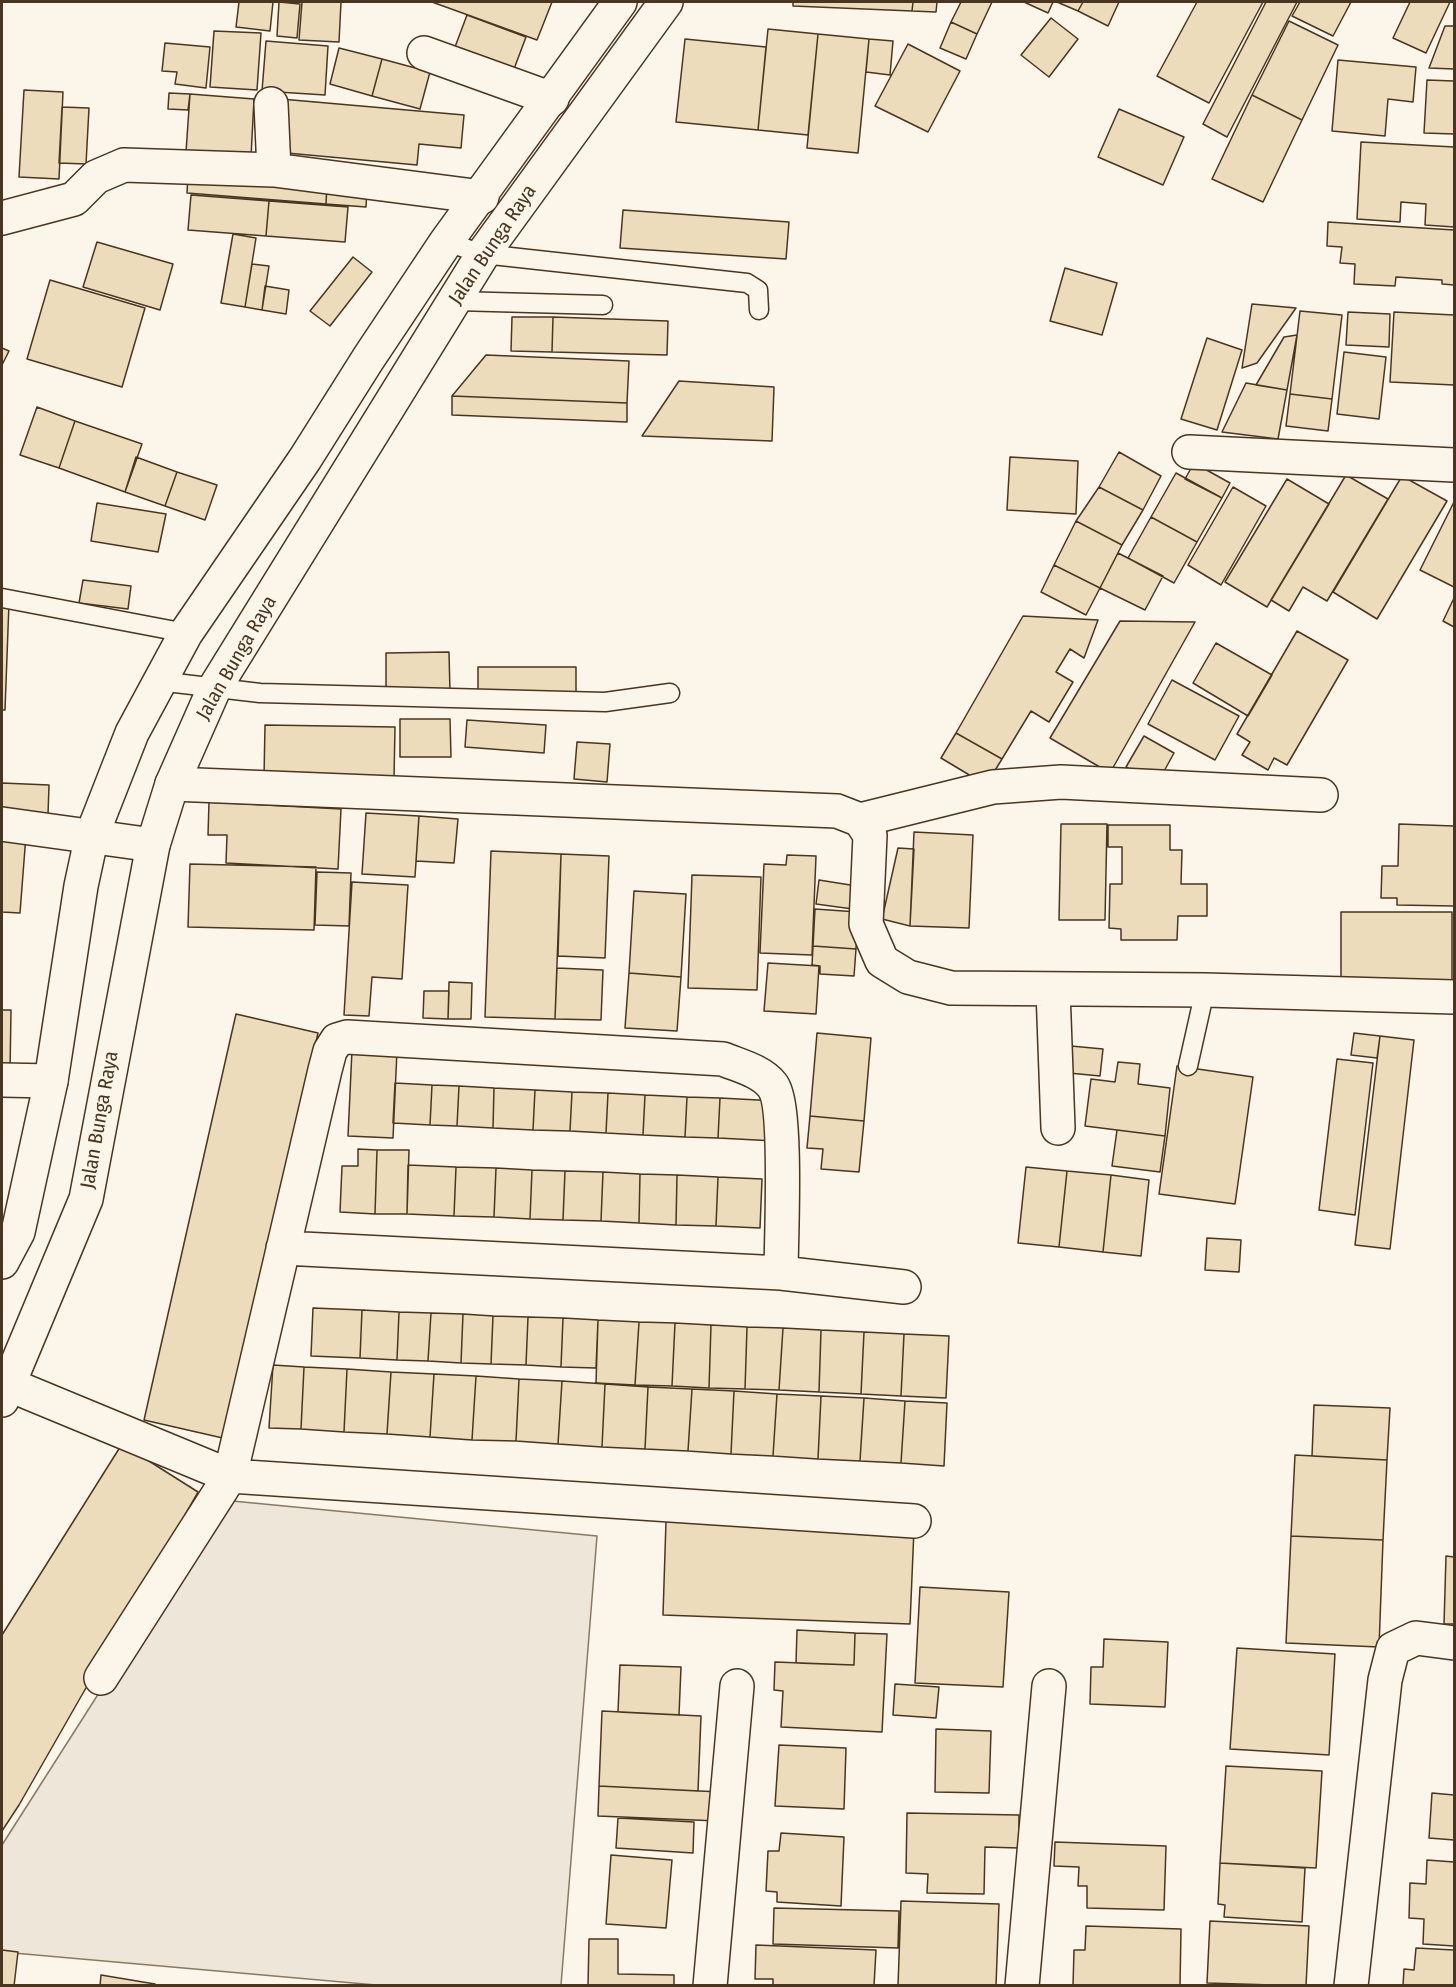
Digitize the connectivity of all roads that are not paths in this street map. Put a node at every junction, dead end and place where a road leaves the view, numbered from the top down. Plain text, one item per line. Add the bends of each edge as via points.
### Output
1 (620, 2) edge
2 (666, 2) edge
3 (424, 53) dead end
4 (552, 99) junction
5 (271, 104) dead end
6 (274, 170) junction
7 (482, 197) junction
8 (2, 218) edge
9 (446, 243) junction
10 (483, 254) junction
11 (456, 301) junction
12 (603, 305) dead end
13 (759, 310) dead end
14 (1189, 452) dead end
15 (1455, 465) edge
16 (2, 598) edge
17 (186, 633) junction
18 (158, 681) junction
19 (214, 689) junction
20 (670, 693) dead end
21 (172, 784) junction
22 (1321, 795) dead end
23 (860, 820) junction
24 (2, 824) edge
25 (92, 835) junction
26 (153, 845) junction
27 (1053, 990) junction
28 (1206, 990) junction
29 (1455, 997) edge
30 (1188, 1066) dead end
31 (2, 1080) edge
32 (51, 1081) junction
33 (1058, 1128) dead end
34 (10, 1232) edge
35 (283, 1248) junction
36 (2, 1262) edge
37 (781, 1273) junction
38 (904, 1287) dead end
39 (6, 1392) edge
40 (230, 1476) junction
41 (914, 1521) dead end
42 (1455, 1643) edge
43 (101, 1678) dead end
44 (737, 1686) dead end
45 (1048, 1686) dead end
46 (710, 1986) edge
47 (1022, 1986) edge
48 (1351, 1986) edge

1 - 4 street, Jalan Bunga Raya
2 - 10 street, Jalan Bunga Raya
3 - 4 street
4 - 7 street, Jalan Bunga Raya
5 - 6 street
6 - 7 street
6 - 8 street via 124,165 96,177 74,199
7 - 9 street, Jalan Bunga Raya
9 - 10 lane
9 - 17 street, Jalan Bunga Raya
10 - 11 street, Jalan Bunga Raya
10 - 13 lane via 747,283 758,290
11 - 12 lane
11 - 19 street, Jalan Bunga Raya
14 - 15 street
16 - 17 lane
17 - 18 street, Jalan Bunga Raya
18 - 19 lane
18 - 25 street, Jalan Bunga Raya via 132,733
19 - 20 lane via 605,702
19 - 21 street, Jalan Bunga Raya
21 - 23 street via 837,811
21 - 26 street, Jalan Bunga Raya
22 - 23 street via 1061,782 993,787
23 - 27 street via 870,835 866,924 882,961 908,977 951,988
24 - 25 street
25 - 26 street
25 - 32 street, Jalan Bunga Raya
26 - 39 street, Jalan Bunga Raya via 86,1199
27 - 28 street
27 - 33 street
28 - 29 street
28 - 30 lane
31 - 32 street
32 - 34 street, Jalan Bunga Raya
34 - 36 street, Jalan Bunga Raya
35 - 37 street
35 - 37 street via 330,1052 338,1040 347,1037 723,1059 762,1075 774,1086 781,1117
35 - 40 street
37 - 38 street
39 - 40 street
40 - 41 street
40 - 43 street
42 - 48 street via 1416,1638 1393,1649 1384,1680
44 - 46 street
45 - 47 street

